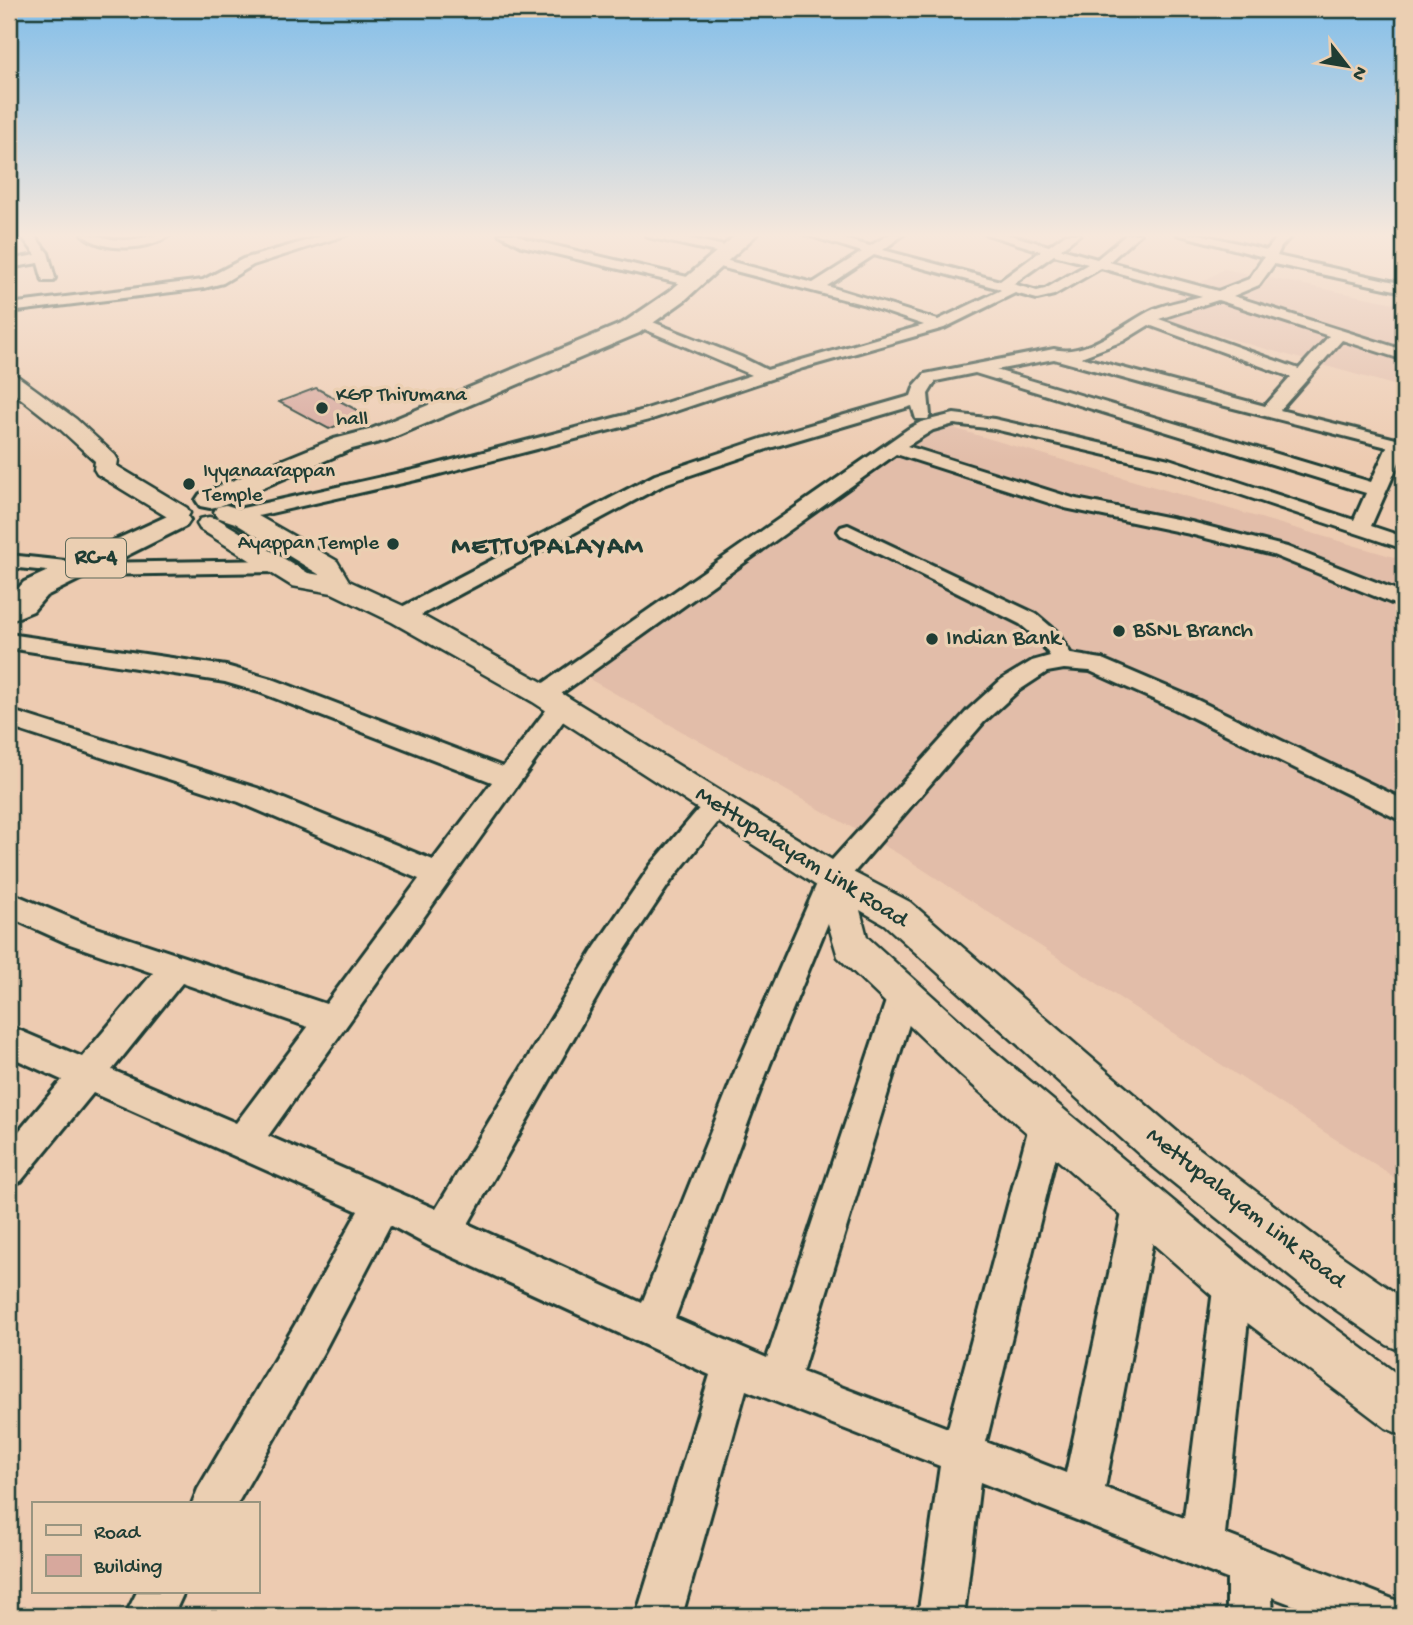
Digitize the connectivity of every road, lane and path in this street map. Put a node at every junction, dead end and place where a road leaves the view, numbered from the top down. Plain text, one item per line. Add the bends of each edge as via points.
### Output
1 (658, 310) edge
2 (888, 310) edge
3 (967, 310) edge
4 (1168, 310) edge
5 (1261, 310) edge
6 (1146, 319) junction
7 (640, 322) junction
8 (939, 325) junction
9 (1338, 335) junction
10 (1404, 355) edge
11 (1067, 357) junction
12 (975, 368) junction
13 (767, 376) junction
14 (1302, 376) junction
15 (9, 379) edge
16 (919, 399) junction
17 (1269, 412) junction
18 (927, 426) junction
19 (1401, 445) edge
20 (894, 448) junction
21 (1377, 490) junction
22 (203, 513) junction
23 (1360, 528) junction
24 (848, 531) dead end
25 (1404, 543) edge
26 (9, 561) edge
27 (278, 566) junction
28 (84, 568) junction
29 (338, 586) junction
30 (1404, 601) edge
31 (15, 608) edge
32 (402, 616) junction
33 (9, 641) edge
34 (1063, 661) junction
35 (552, 701) junction
36 (9, 718) edge
37 (509, 779) junction
38 (717, 805) junction
39 (1404, 812) edge
40 (439, 875) junction
41 (833, 878) junction
42 (9, 904) edge
43 (177, 967) junction
44 (903, 995) junction
45 (334, 1021) junction
46 (9, 1041) edge
47 (89, 1073) junction
48 (1047, 1123) junction
49 (243, 1143) junction
50 (9, 1169) edge
51 (382, 1203) junction
52 (1142, 1204) junction
53 (442, 1233) junction
54 (1233, 1282) junction
55 (652, 1328) junction
56 (1404, 1328) edge
57 (733, 1365) junction
58 (779, 1382) junction
59 (1404, 1410) edge
60 (962, 1454) junction
61 (1081, 1500) junction
62 (214, 1502) edge
63 (1202, 1546) junction
64 (1249, 1565) junction
65 (161, 1594) edge
66 (148, 1616) edge
67 (659, 1616) edge
68 (942, 1616) edge
69 (1250, 1616) edge
70 (1379, 1616) edge

1 - 7 main road
2 - 8 street
3 - 8 street
4 - 6 street
5 - 9 street
6 - 11 street via 1118,338
6 - 14 street
7 - 13 street
7 - 22 main road via 378,435 352,452 267,490
8 - 13 street
9 - 10 street
9 - 14 street
11 - 12 street via 1043,354
11 - 17 street
12 - 16 street via 931,377 923,384
12 - 21 street
13 - 22 street via 643,416 511,451
14 - 17 street
15 - 22 street via 107,460 106,469
16 - 18 street
16 - 32 street via 661,479
17 - 19 street
18 - 20 street
18 - 23 street via 966,420 1144,458
19 - 21 street
20 - 30 street via 1072,505 1202,530 1280,551
20 - 35 street
21 - 23 street
22 - 27 street, Mettupalayam Link Road
22 - 28 main road
22 - 29 street via 328,567
23 - 25 street
24 - 34 street via 1028,619 1048,636
26 - 28 street
27 - 28 street
27 - 29 street, Mettupalayam Link Road via 301,580
28 - 31 main road via 48,594
29 - 32 street, Mettupalayam Link Road
32 - 35 street, Mettupalayam Link Road
33 - 37 street via 267,685
34 - 39 street via 1094,664
34 - 41 street via 1040,666 976,716
35 - 37 street
35 - 38 street, Mettupalayam Link Road
36 - 40 street via 248,795
37 - 40 street
38 - 41 street, Mettupalayam Link Road
38 - 53 street via 661,873 605,956
40 - 45 street
41 - 44 street via 851,947
41 - 55 street via 754,1064
41 - 56 street, Mettupalayam Link Road via 897,913 1165,1149 1320,1270
42 - 43 street via 77,934
43 - 45 street
43 - 47 street
44 - 48 street
44 - 58 street
45 - 49 street
46 - 47 street
47 - 49 street
47 - 50 street
48 - 52 street
48 - 60 street
49 - 51 street
51 - 53 street
51 - 62 street
52 - 54 street
52 - 61 street
53 - 55 street
54 - 59 street
54 - 63 street
55 - 57 street
57 - 58 street
57 - 67 street
58 - 60 street
60 - 61 street
60 - 68 street
61 - 63 street
63 - 64 street
64 - 69 street
64 - 70 street
65 - 66 street

